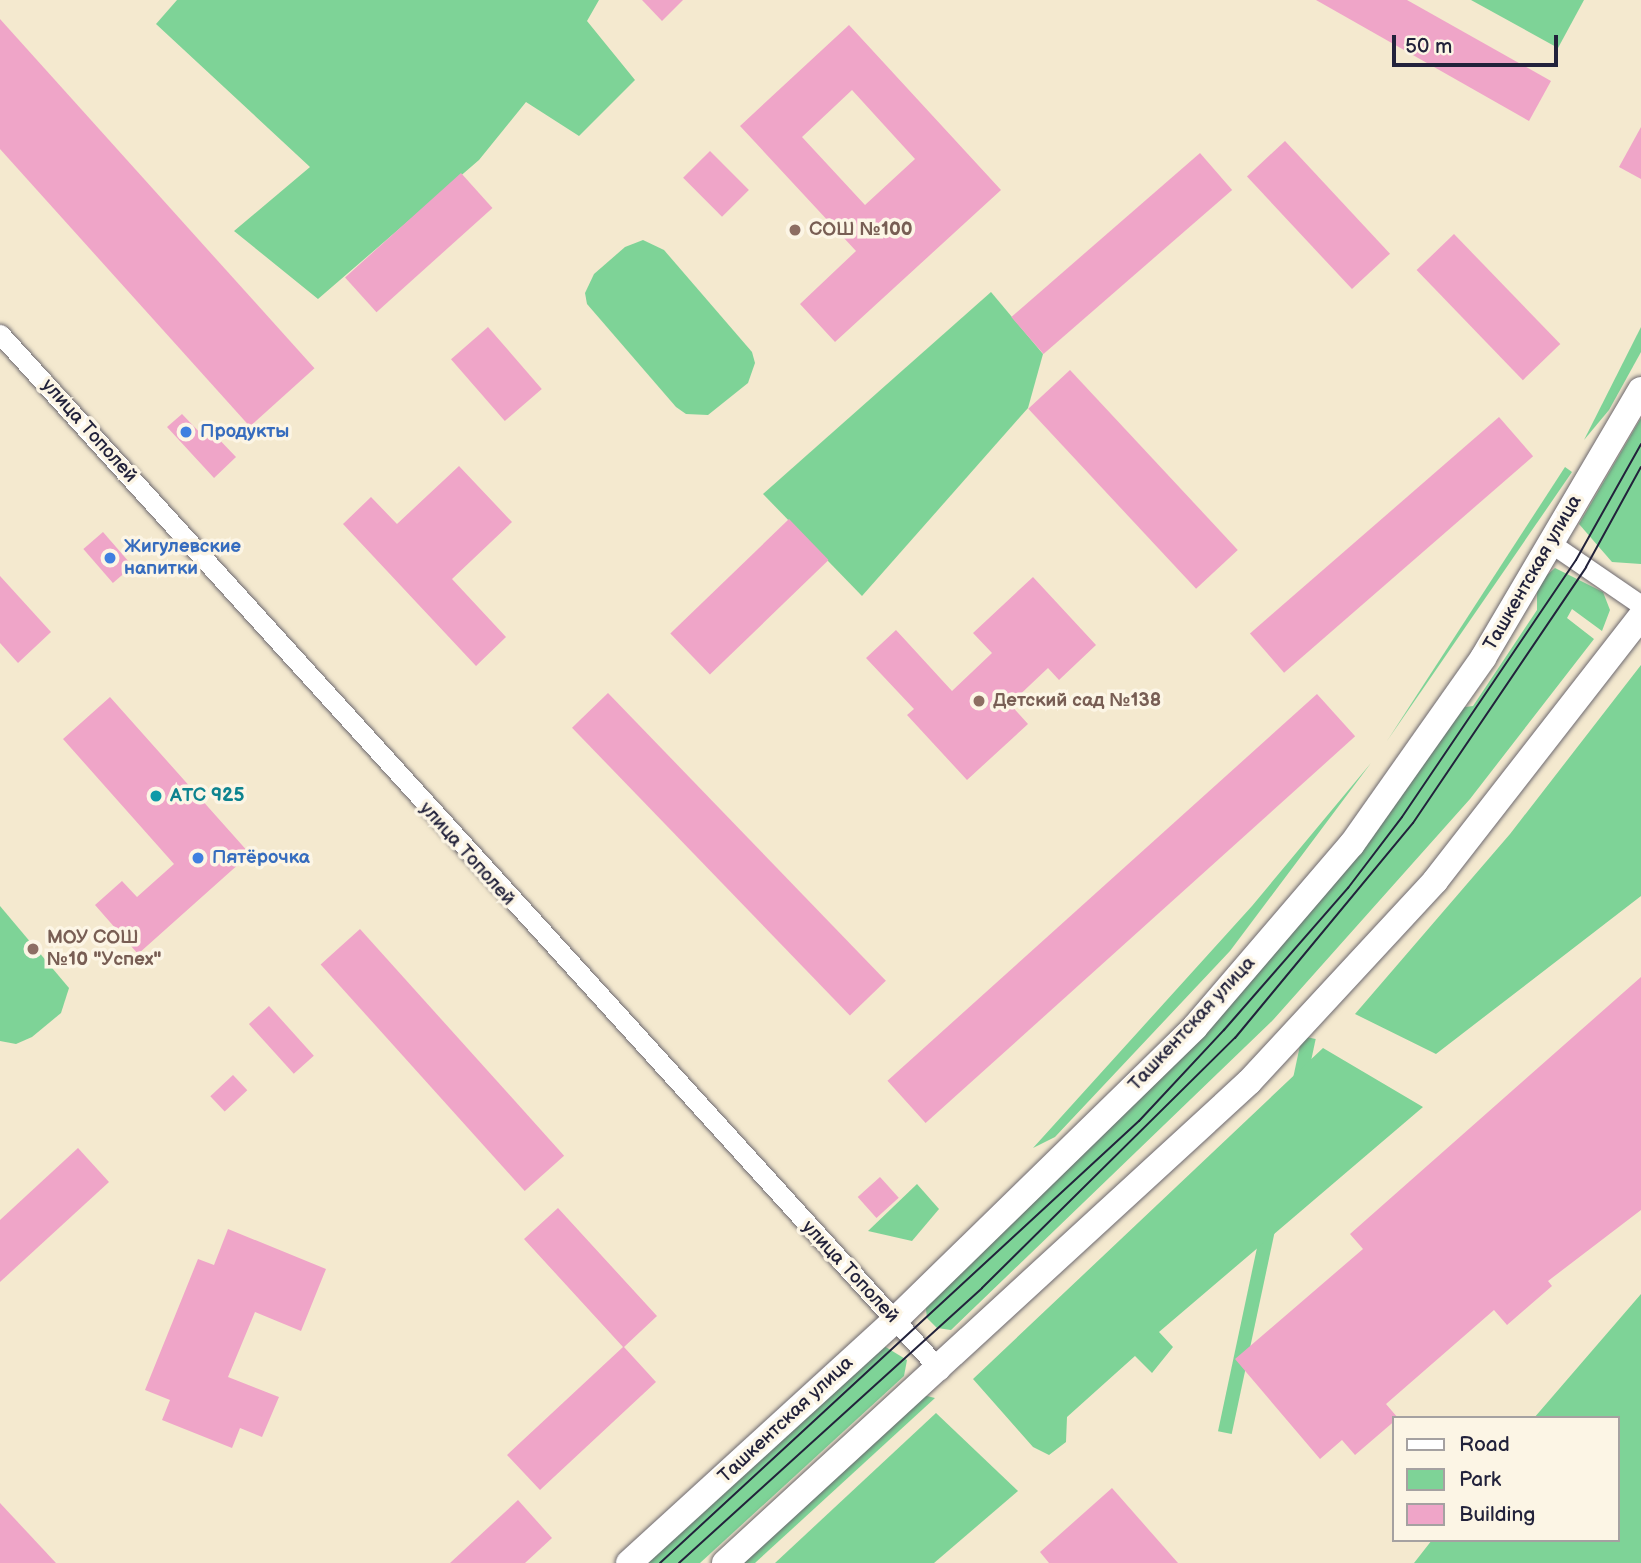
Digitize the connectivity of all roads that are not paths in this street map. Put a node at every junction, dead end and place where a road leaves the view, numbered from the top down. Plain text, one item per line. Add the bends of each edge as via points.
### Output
1 (0, 334) edge
2 (1639, 390) edge
3 (1552, 544) junction
4 (1641, 605) edge
5 (1641, 616) edge
6 (895, 1320) junction
7 (940, 1370) junction
8 (629, 1563) edge
9 (725, 1563) edge

1 - 6 street, улица Тополей via 731,1145
2 - 3 main road, Ташкентская улица
3 - 4 street
3 - 6 main road, Ташкентская улица via 1483,658 1352,844 1195,1027
5 - 7 main road via 1435,881 1249,1082
6 - 7 street, улица Тополей
6 - 8 main road, Ташкентская улица
7 - 9 main road

